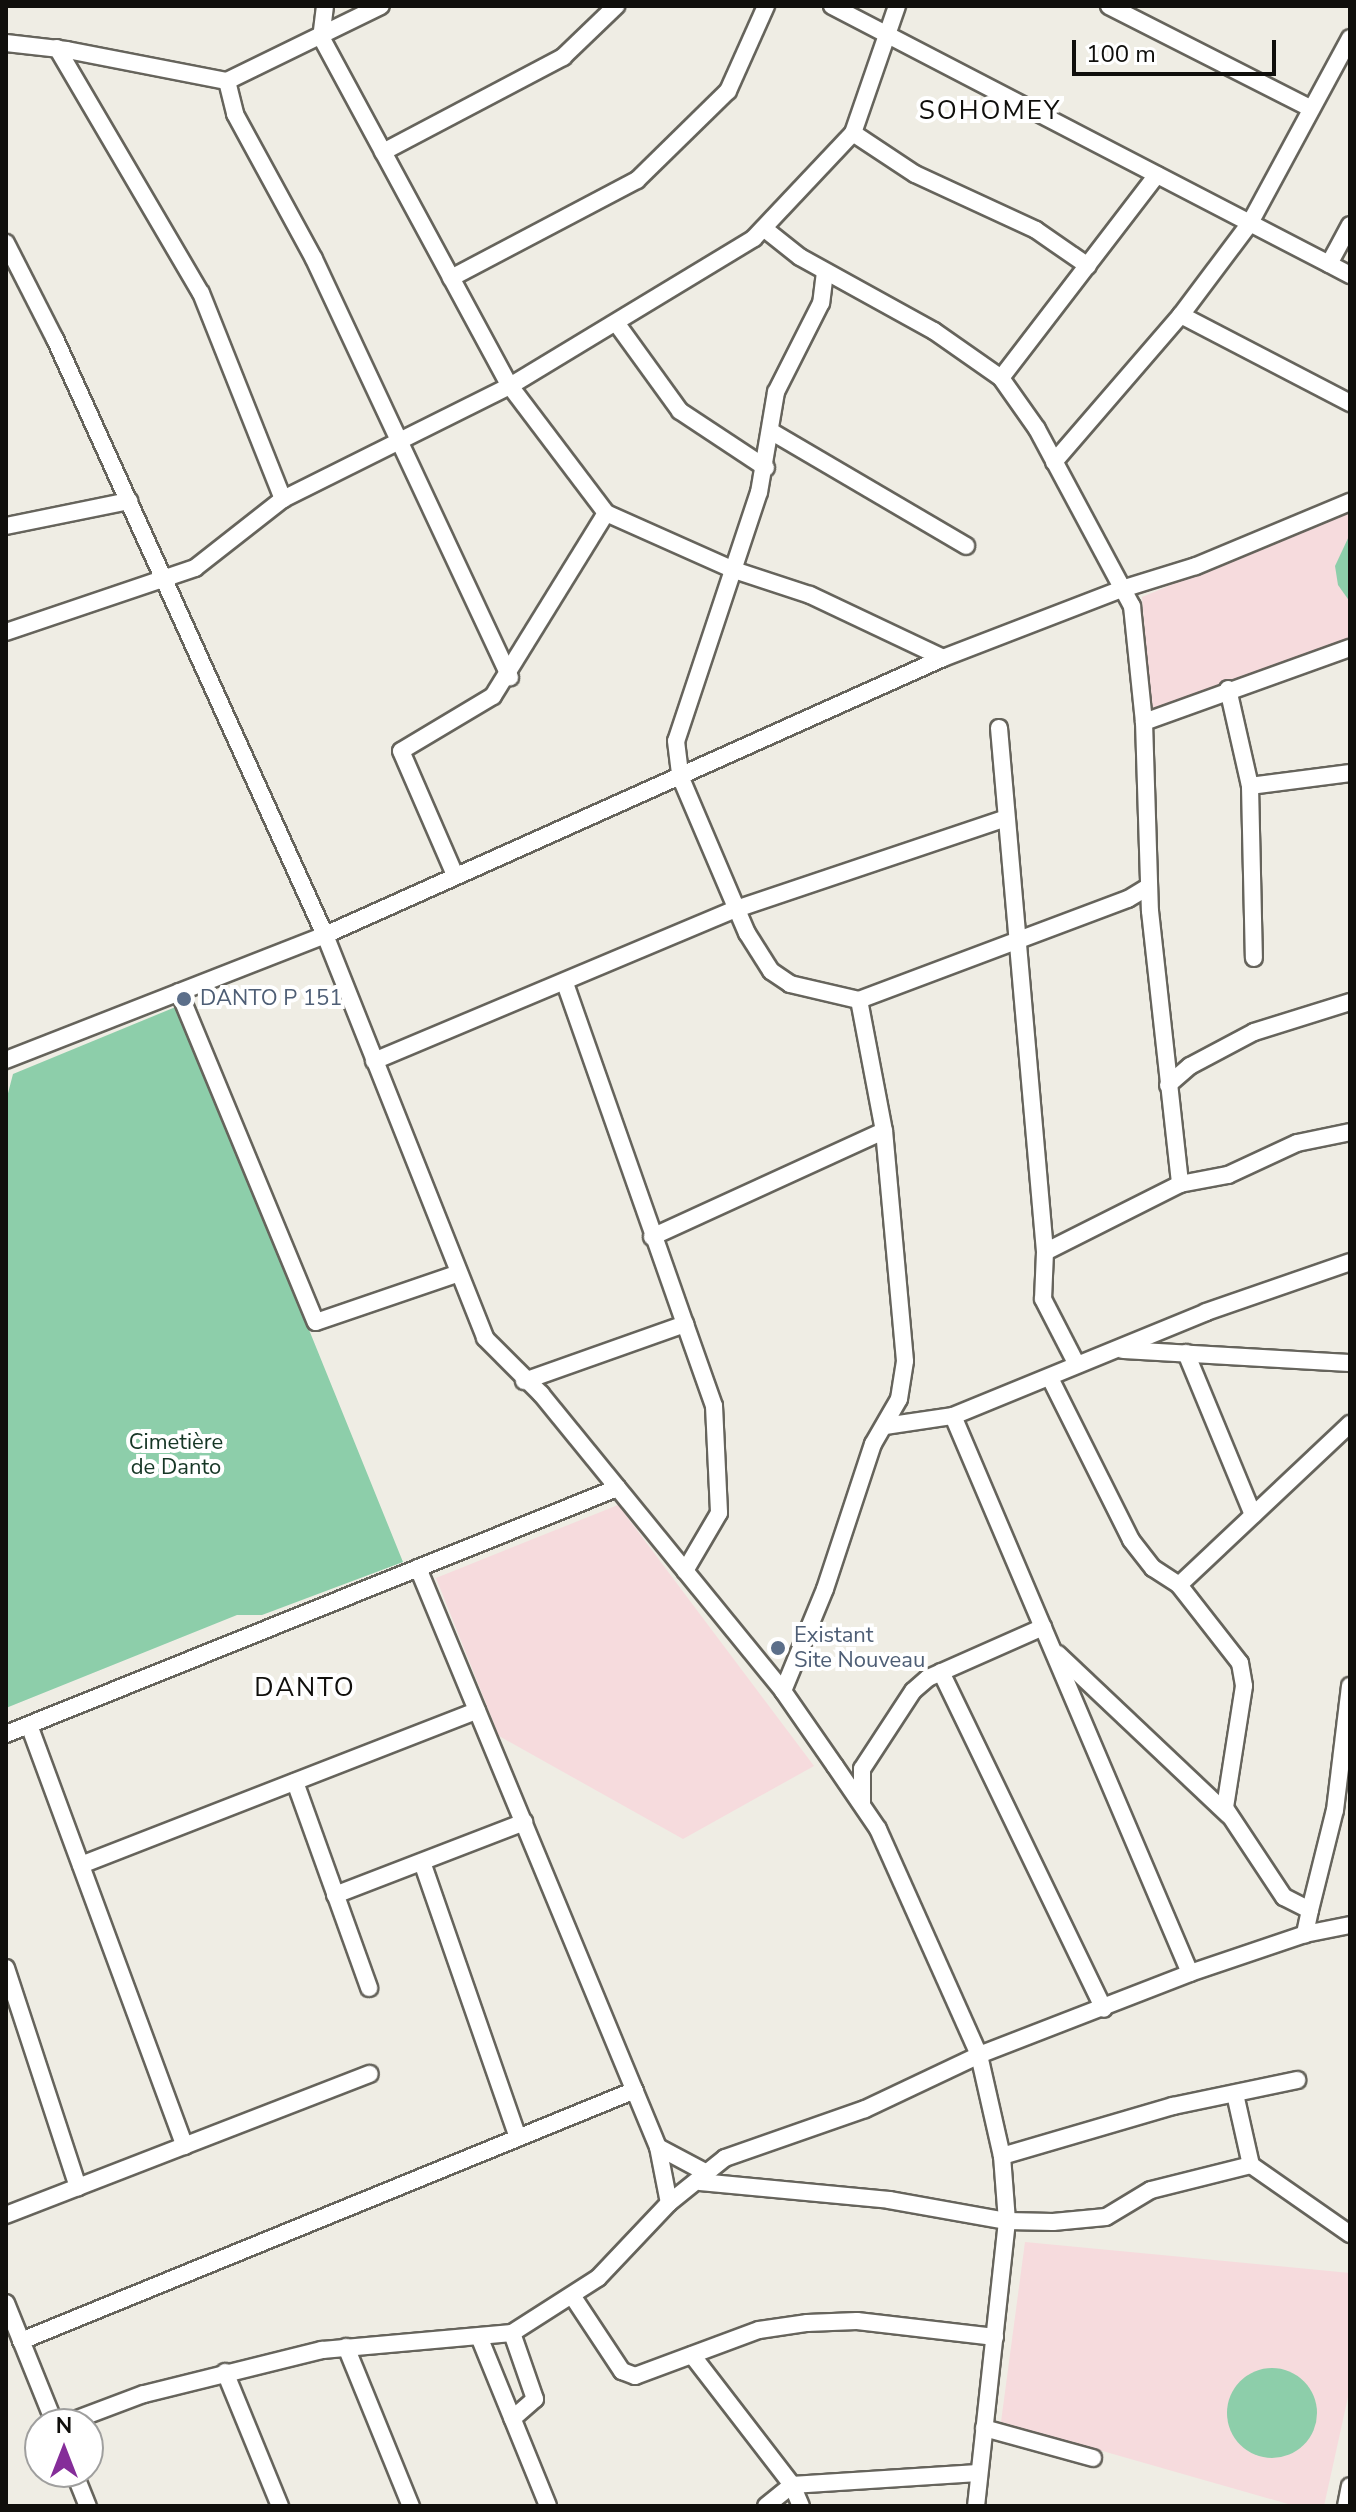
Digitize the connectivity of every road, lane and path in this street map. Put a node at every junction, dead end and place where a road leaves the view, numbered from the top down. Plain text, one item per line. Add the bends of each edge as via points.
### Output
1 (325, 6) edge
2 (381, 6) edge
3 (616, 6) edge
4 (766, 6) edge
5 (832, 6) edge
6 (897, 6) edge
7 (1109, 6) edge
8 (889, 35) junction
9 (321, 37) junction
10 (1350, 38) edge
11 (6, 43) edge
12 (57, 48) junction
13 (227, 81) junction
14 (1310, 108) junction
15 (853, 133) junction
16 (383, 152) junction
17 (1157, 175) junction
18 (1250, 223) junction
19 (1350, 225) edge
20 (766, 230) junction
21 (6, 243) edge
22 (1329, 264) junction
23 (1088, 266) junction
24 (825, 272) junction
25 (1350, 275) edge
26 (451, 278) junction
27 (854, 286) junction
28 (821, 303) junction
29 (1181, 315) junction
30 (617, 324) junction
31 (1001, 378) junction
32 (510, 386) junction
33 (1350, 403) edge
34 (772, 432) junction
35 (403, 443) junction
36 (1054, 462) junction
37 (766, 468) junction
38 (283, 499) junction
39 (129, 501) junction
40 (1350, 502) edge
41 (606, 513) junction
42 (6, 526) edge
43 (966, 546) dead end
44 (734, 570) junction
45 (165, 582) junction
46 (1122, 589) junction
47 (6, 632) edge
48 (1350, 648) edge
49 (943, 658) junction
50 (510, 677) junction
51 (1228, 689) junction
52 (1144, 722) junction
53 (999, 728) dead end
54 (1350, 773) edge
55 (680, 776) junction
56 (1250, 786) junction
57 (1003, 819) junction
58 (455, 875) junction
59 (1148, 887) junction
60 (1128, 899) junction
61 (736, 909) junction
62 (1150, 911) junction
63 (325, 935) junction
64 (1021, 941) junction
65 (1254, 958) dead end
66 (565, 983) junction
67 (179, 992) junction
68 (859, 1000) junction
69 (1350, 1002) edge
70 (1165, 1059) junction
71 (6, 1060) edge
72 (374, 1061) junction
73 (1190, 1066) junction
74 (1168, 1085) junction
75 (884, 1131) junction
76 (1350, 1132) edge
77 (1180, 1184) junction
78 (652, 1237) junction
79 (1045, 1252) junction
80 (1350, 1262) edge
81 (456, 1274) junction
82 (685, 1324) junction
83 (1122, 1349) junction
84 (1186, 1353) junction
85 (1076, 1363) junction
86 (1350, 1363) edge
87 (1050, 1378) junction
88 (524, 1381) junction
89 (953, 1416) junction
90 (1350, 1424) edge
91 (885, 1426) junction
92 (617, 1488) junction
93 (1253, 1515) junction
94 (418, 1568) junction
95 (685, 1571) junction
96 (1179, 1585) junction
97 (1043, 1627) junction
98 (1051, 1647) junction
99 (941, 1672) junction
100 (1350, 1686) edge
101 (783, 1691) junction
102 (477, 1711) junction
103 (29, 1725) junction
104 (6, 1734) edge
105 (295, 1782) junction
106 (862, 1806) junction
107 (1228, 1815) junction
108 (524, 1822) junction
109 (422, 1862) junction
110 (81, 1865) junction
111 (335, 1895) junction
112 (1310, 1910) junction
113 (1350, 1925) edge
114 (1305, 1934) junction
115 (6, 1968) edge
116 (1190, 1973) junction
117 (369, 1988) dead end
118 (1104, 2009) junction
119 (979, 2055) junction
120 (370, 2074) dead end
121 (1297, 2080) dead end
122 (635, 2090) junction
123 (1235, 2094) junction
124 (518, 2138) junction
125 (185, 2146) junction
126 (658, 2147) junction
127 (1002, 2156) junction
128 (1251, 2165) junction
129 (703, 2178) junction
130 (78, 2187) junction
131 (669, 2203) junction
132 (6, 2215) edge
133 (1007, 2221) junction
134 (1350, 2234) edge
135 (598, 2278) junction
136 (573, 2297) junction
137 (6, 2303) edge
138 (588, 2312) junction
139 (512, 2333) junction
140 (995, 2337) junction
141 (480, 2339) junction
142 (21, 2341) junction
143 (346, 2347) junction
144 (692, 2355) junction
145 (225, 2372) junction
146 (48, 2408) edge
147 (104, 2411) edge
148 (512, 2419) junction
149 (984, 2428) junction
150 (1093, 2458) dead end
151 (978, 2473) junction
152 (792, 2485) junction
153 (1350, 2486) edge
154 (280, 2506) edge
155 (411, 2506) edge
156 (548, 2506) edge
157 (766, 2506) edge
158 (801, 2506) edge
159 (976, 2506) edge
160 (1346, 2506) edge

1 - 9 street
2 - 9 street
3 - 16 street via 563,57
4 - 26 street via 728,91 637,180
5 - 8 street
6 - 8 street
7 - 14 street
8 - 15 street
8 - 17 street
9 - 13 street
9 - 16 street
10 - 14 street
11 - 12 street
12 - 13 street
12 - 38 street via 201,293
13 - 35 street via 235,114 294,220
14 - 18 street
15 - 20 street
15 - 23 street via 915,174 1055,241
16 - 26 street
17 - 18 street
17 - 23 street
18 - 22 street
18 - 29 street
19 - 22 street
20 - 24 street
20 - 30 street
21 - 39 street
22 - 25 street
23 - 31 street
24 - 27 street
24 - 28 street
26 - 32 street
27 - 28 street
27 - 31 street via 934,331
28 - 34 street via 781,376
29 - 33 street
29 - 36 street
30 - 32 street
30 - 37 street via 680,411
31 - 36 street via 1023,404
32 - 35 street
32 - 41 street
34 - 37 street
34 - 43 street
35 - 38 street
35 - 50 street
36 - 46 street
37 - 44 street
38 - 45 street via 195,568
39 - 42 street
39 - 45 street
40 - 46 street via 1196,566
41 - 44 street
41 - 50 street
44 - 49 street via 810,595
44 - 55 street via 679,729
45 - 47 street
45 - 63 street
46 - 49 street
46 - 52 street via 1136,618
48 - 51 street
49 - 55 street
50 - 58 street via 477,709 401,751
51 - 52 street
51 - 56 street
52 - 59 street
53 - 57 street
54 - 56 street
55 - 58 street
55 - 61 street
56 - 65 street
57 - 61 street
57 - 64 street
58 - 63 street
59 - 60 street
59 - 62 street
60 - 62 street
60 - 64 street
61 - 66 street
61 - 68 street via 764,961 780,978 814,993
62 - 70 street
63 - 67 street
63 - 72 street
64 - 68 street
64 - 79 street
66 - 72 street
66 - 78 street
67 - 71 street
67 - 81 street via 316,1322
68 - 75 street
69 - 73 street via 1254,1032
70 - 73 street
70 - 74 street
72 - 81 street
73 - 74 street
74 - 77 street
75 - 78 street
75 - 91 street via 905,1361 899,1399
76 - 77 street via 1297,1143 1228,1175
77 - 79 street
78 - 82 street
79 - 85 street via 1043,1299
80 - 83 street via 1206,1312
81 - 88 street via 485,1338
82 - 88 street
82 - 95 street via 714,1406 719,1513
83 - 84 street
83 - 85 street
84 - 86 street
84 - 93 street
85 - 87 street
87 - 89 street
87 - 96 street via 1131,1540 1153,1568
88 - 92 street
89 - 91 street
89 - 97 street
90 - 93 street
91 - 101 street via 873,1444 825,1589
92 - 94 street
92 - 95 street
93 - 96 street
94 - 102 street
94 - 103 street
95 - 101 street
96 - 107 street via 1243,1674
97 - 98 street
97 - 99 street
98 - 107 street
98 - 116 street
99 - 106 street via 913,1691 870,1753 862,1769
99 - 118 street
100 - 112 street via 1335,1810
101 - 106 street
102 - 105 street
102 - 108 street
103 - 104 street
103 - 110 street
105 - 110 street
105 - 111 street
106 - 119 street via 878,1829
107 - 112 street via 1284,1897
108 - 109 street
108 - 122 street
109 - 111 street
109 - 124 street
110 - 125 street
111 - 117 street
112 - 114 street
113 - 114 street
114 - 116 street
115 - 130 street
116 - 118 street
118 - 119 street
119 - 127 street
119 - 129 street via 865,2109 725,2158
120 - 125 street
121 - 123 street
122 - 124 street
122 - 126 street
123 - 127 street via 1173,2106
123 - 128 street
124 - 142 street
125 - 130 street
126 - 129 street
126 - 131 street
127 - 133 street
128 - 133 street via 1151,2190 1106,2217
128 - 134 street
129 - 131 street
129 - 133 street via 889,2200
130 - 132 street
131 - 135 street
133 - 140 street
135 - 136 street
135 - 138 street
136 - 138 street
136 - 139 street
137 - 142 street
138 - 144 street via 628,2375
139 - 141 street
139 - 148 street via 535,2399
140 - 144 street via 857,2321 807,2323 759,2330
140 - 149 street
141 - 143 street
141 - 148 street
142 - 146 street
143 - 145 street
143 - 155 street
144 - 152 street
145 - 147 street
145 - 154 street
148 - 156 street
149 - 150 street
149 - 151 street
151 - 152 street
151 - 159 street
152 - 157 street
152 - 158 street
153 - 160 street

